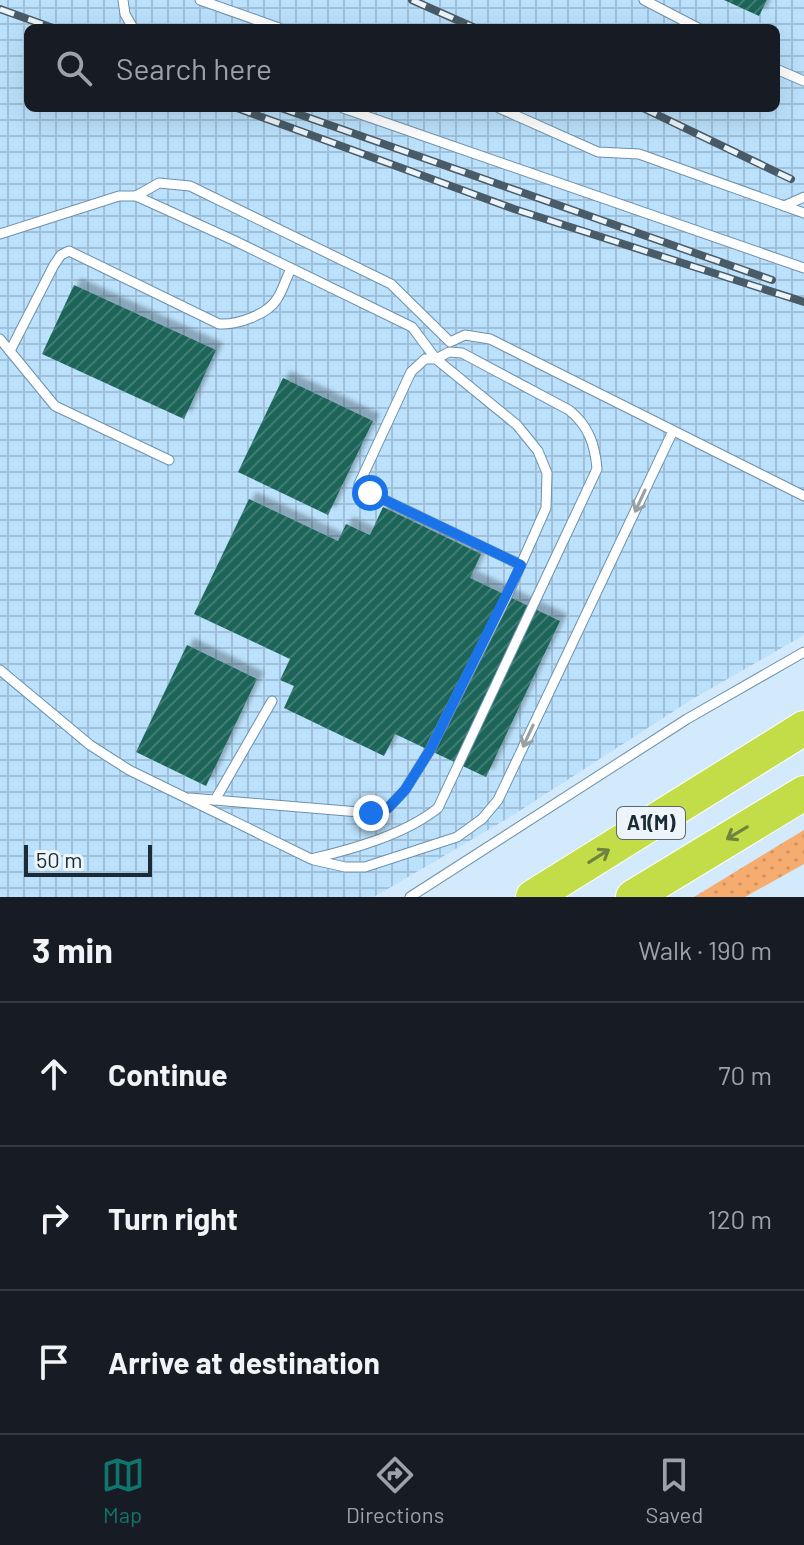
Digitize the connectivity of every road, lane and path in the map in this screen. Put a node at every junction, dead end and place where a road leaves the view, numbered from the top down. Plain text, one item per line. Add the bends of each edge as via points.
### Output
1 (123, 0) edge
2 (200, 0) edge
3 (644, 0) edge
4 (131, 24) edge
5 (268, 24) edge
6 (690, 24) edge
7 (780, 71) edge
8 (804, 81) edge
9 (355, 112) edge
10 (508, 112) edge
11 (136, 196) junction
12 (804, 197) edge
13 (784, 206) junction
14 (804, 213) edge
15 (0, 234) edge
16 (804, 268) edge
17 (291, 269) junction
18 (0, 339) edge
19 (10, 351) junction
20 (436, 359) junction
21 (673, 431) junction
22 (169, 460) dead end
23 (804, 496) edge
24 (521, 565) junction
25 (804, 652) edge
26 (0, 670) edge
27 (272, 701) dead end
28 (804, 728) edge
29 (804, 793) edge
30 (182, 797) junction
31 (215, 800) junction
32 (311, 859) junction
33 (410, 897) edge
34 (533, 897) edge
35 (633, 897) edge

1 - 4 lane
2 - 5 lane
3 - 6 lane
7 - 8 lane
9 - 16 lane
10 - 13 lane via 598,152 639,154
11 - 15 lane via 119,196
11 - 17 lane
11 - 21 lane via 159,183 190,186 391,284 450,342 465,335 490,339
12 - 13 lane
13 - 14 lane
17 - 19 lane via 276,301 263,311 233,325 219,324 69,251 54,265
17 - 20 lane via 412,327
18 - 19 lane
19 - 22 lane via 55,406
20 - 24 lane via 517,425 538,451 547,473 546,508
20 - 24 lane via 425,359 411,372 359,484
20 - 32 lane via 462,353 569,410 590,436 597,469 438,808 395,834
21 - 23 lane
21 -> 32 lane via 498,800 482,819 457,837 365,867
24 - 31 lane via 430,750 388,808 371,813
25 - 33 lane via 687,719
26 - 30 lane via 90,745
27 - 31 lane
34 -> 28 highway, A1(M)
29 -> 35 highway, A1(M)
30 - 31 lane
30 - 32 lane

